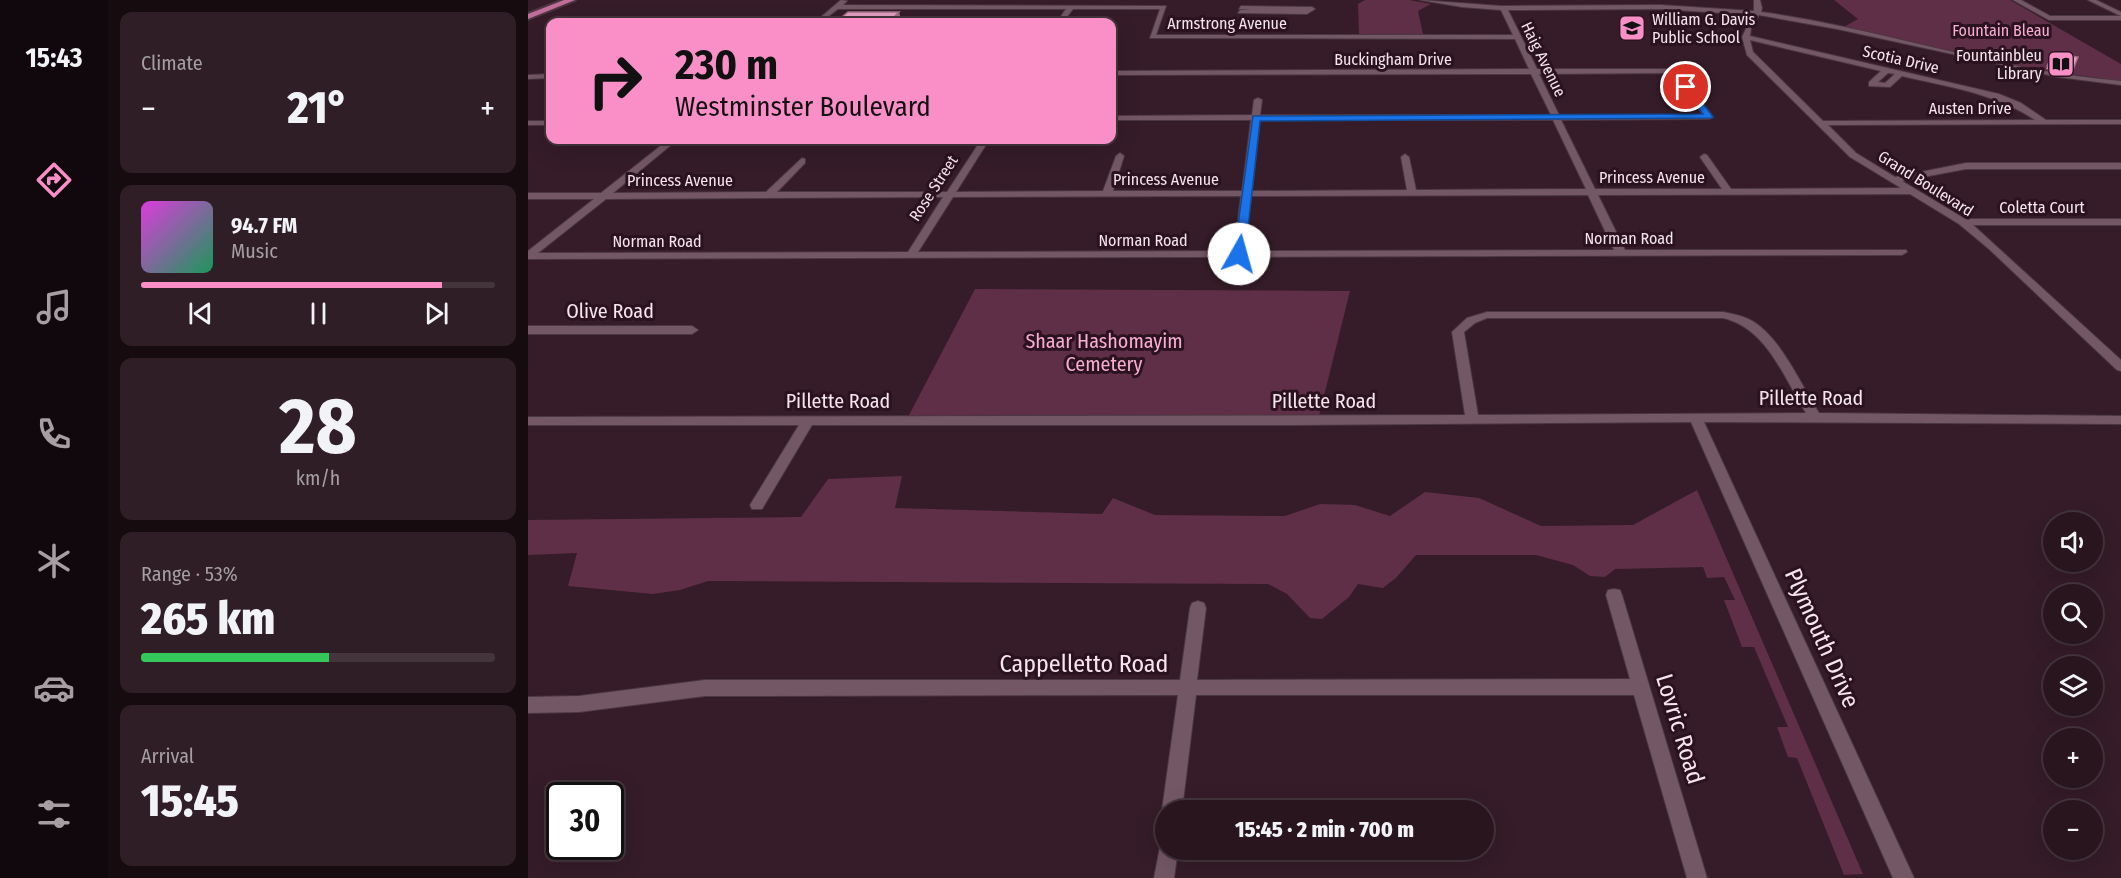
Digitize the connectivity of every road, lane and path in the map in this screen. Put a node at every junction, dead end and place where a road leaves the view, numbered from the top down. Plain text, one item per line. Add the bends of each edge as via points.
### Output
1 (571, 0) edge
2 (846, 0) edge
3 (1423, 0) edge
4 (1757, 0) edge
5 (2016, 0) edge
6 (2091, 0) edge
7 (1441, 1) edge
8 (1242, 6) edge
9 (837, 7) junction
10 (1071, 7) junction
11 (1503, 7) junction
12 (1757, 13) junction
13 (528, 16) edge
14 (2121, 16) edge
15 (823, 18) edge
16 (1063, 18) edge
17 (1238, 22) dead end
18 (1517, 37) junction
19 (1745, 37) junction
20 (1887, 70) junction
21 (1533, 72) junction
22 (1116, 73) edge
23 (1901, 73) junction
24 (528, 74) edge
25 (546, 74) edge
26 (2121, 83) edge
27 (1258, 100) dead end
28 (528, 117) edge
29 (546, 117) edge
30 (1556, 117) junction
31 (1116, 118) edge
32 (1256, 118) junction
33 (2121, 122) edge
34 (528, 123) edge
35 (546, 123) edge
36 (1820, 123) junction
37 (2044, 123) junction
38 (668, 144) edge
39 (982, 144) edge
40 (1120, 156) dead end
41 (1406, 157) dead end
42 (1704, 157) dead end
43 (802, 161) dead end
44 (2121, 166) edge
45 (1892, 180) junction
46 (1912, 191) junction
47 (1592, 192) junction
48 (1729, 192) junction
49 (1246, 193) junction
50 (1412, 193) junction
51 (1107, 194) junction
52 (769, 195) junction
53 (950, 195) junction
54 (528, 196) edge
55 (603, 196) junction
56 (1963, 222) junction
57 (2121, 222) edge
58 (1902, 252) dead end
59 (1621, 253) junction
60 (1239, 254) junction
61 (911, 255) junction
62 (528, 256) edge
63 (528, 330) edge
64 (692, 330) dead end
65 (2121, 367) edge
66 (1695, 417) junction
67 (1815, 417) junction
68 (1472, 419) junction
69 (2121, 420) edge
70 (528, 421) edge
71 (808, 421) junction
72 (757, 505) dead end
73 (1614, 595) dead end
74 (1198, 608) dead end
75 (1188, 687) junction
76 (1641, 687) junction
77 (528, 705) edge
78 (1174, 800) edge
79 (1166, 860) edge
80 (1164, 878) edge
81 (1697, 878) edge
82 (1905, 878) edge

1 - 13 main road
2 - 9 street
3 - 7 street
4 - 12 street
5 - 14 street via 2049,18
6 - 14 street
7 - 11 street
8 - 8 street via 1307,12 1312,9
8 - 17 street
9 - 10 street, Armstrong Avenue
9 - 15 street
10 - 16 street
10 - 18 street, Armstrong Avenue via 1164,6 1152,37
11 - 12 street via 1684,7
11 - 18 street, Haig Avenue
12 - 19 street via 1747,25
12 - 26 street via 2054,74
18 - 21 street, Haig Avenue
19 - 20 street, Scotia Drive
19 - 36 street, Grand Boulevard via 1750,53
20 - 23 street, Scotia Drive
20 - 23 street via 1872,84 1887,85
21 - 22 street, Buckingham Drive
21 - 30 street, Haig Avenue
21 - 30 street, Buckingham Drive via 1674,71 1709,117
23 - 37 street, Scotia Drive via 1996,96
24 - 25 street
27 - 32 street
28 - 29 street
30 - 32 street
30 - 47 street, Haig Avenue
31 - 32 street
32 - 49 street
33 - 37 street, Austen Drive
34 - 35 street
36 - 37 street, Austen Drive
36 - 45 street, Grand Boulevard via 1853,156
38 - 55 street
39 - 53 street, Rose Street
40 - 51 street
41 - 50 street
42 - 48 street
43 - 52 street
44 - 45 street via 1966,166
45 - 46 street, Grand Boulevard
46 - 48 street, Princess Avenue
46 - 56 street, Grand Boulevard
47 - 48 street, Princess Avenue
47 - 50 street, Princess Avenue
47 - 59 street, Haig Avenue
49 - 50 street, Princess Avenue
49 - 51 street, Princess Avenue
49 - 60 street
51 - 53 street, Princess Avenue
52 - 53 street, Princess Avenue
52 - 55 street, Princess Avenue
53 - 61 street, Rose Street
54 - 55 street, Princess Avenue
55 - 62 street
56 - 57 street, Coletta Court
56 - 65 street, Grand Boulevard
58 - 59 street, Norman Road
59 - 60 street, Norman Road
60 - 61 street, Norman Road
61 - 62 street, Norman Road
63 - 64 street, Olive Road
66 - 67 street, Pillette Road
66 - 68 street, Pillette Road
66 - 82 street, Plymouth Drive
67 - 68 street via 1764,334 1737,318 1487,315 1473,318 1458,332
67 - 69 street, Pillette Road
68 - 71 street, Pillette Road
70 - 71 street, Pillette Road
71 - 72 street
73 - 76 street, Lovric Road
74 - 75 street
75 - 76 street, Cappelletto Road
75 - 77 street, Cappelletto Road via 705,688 579,704
75 - 78 street
76 - 81 street, Lovric Road
79 - 80 street

